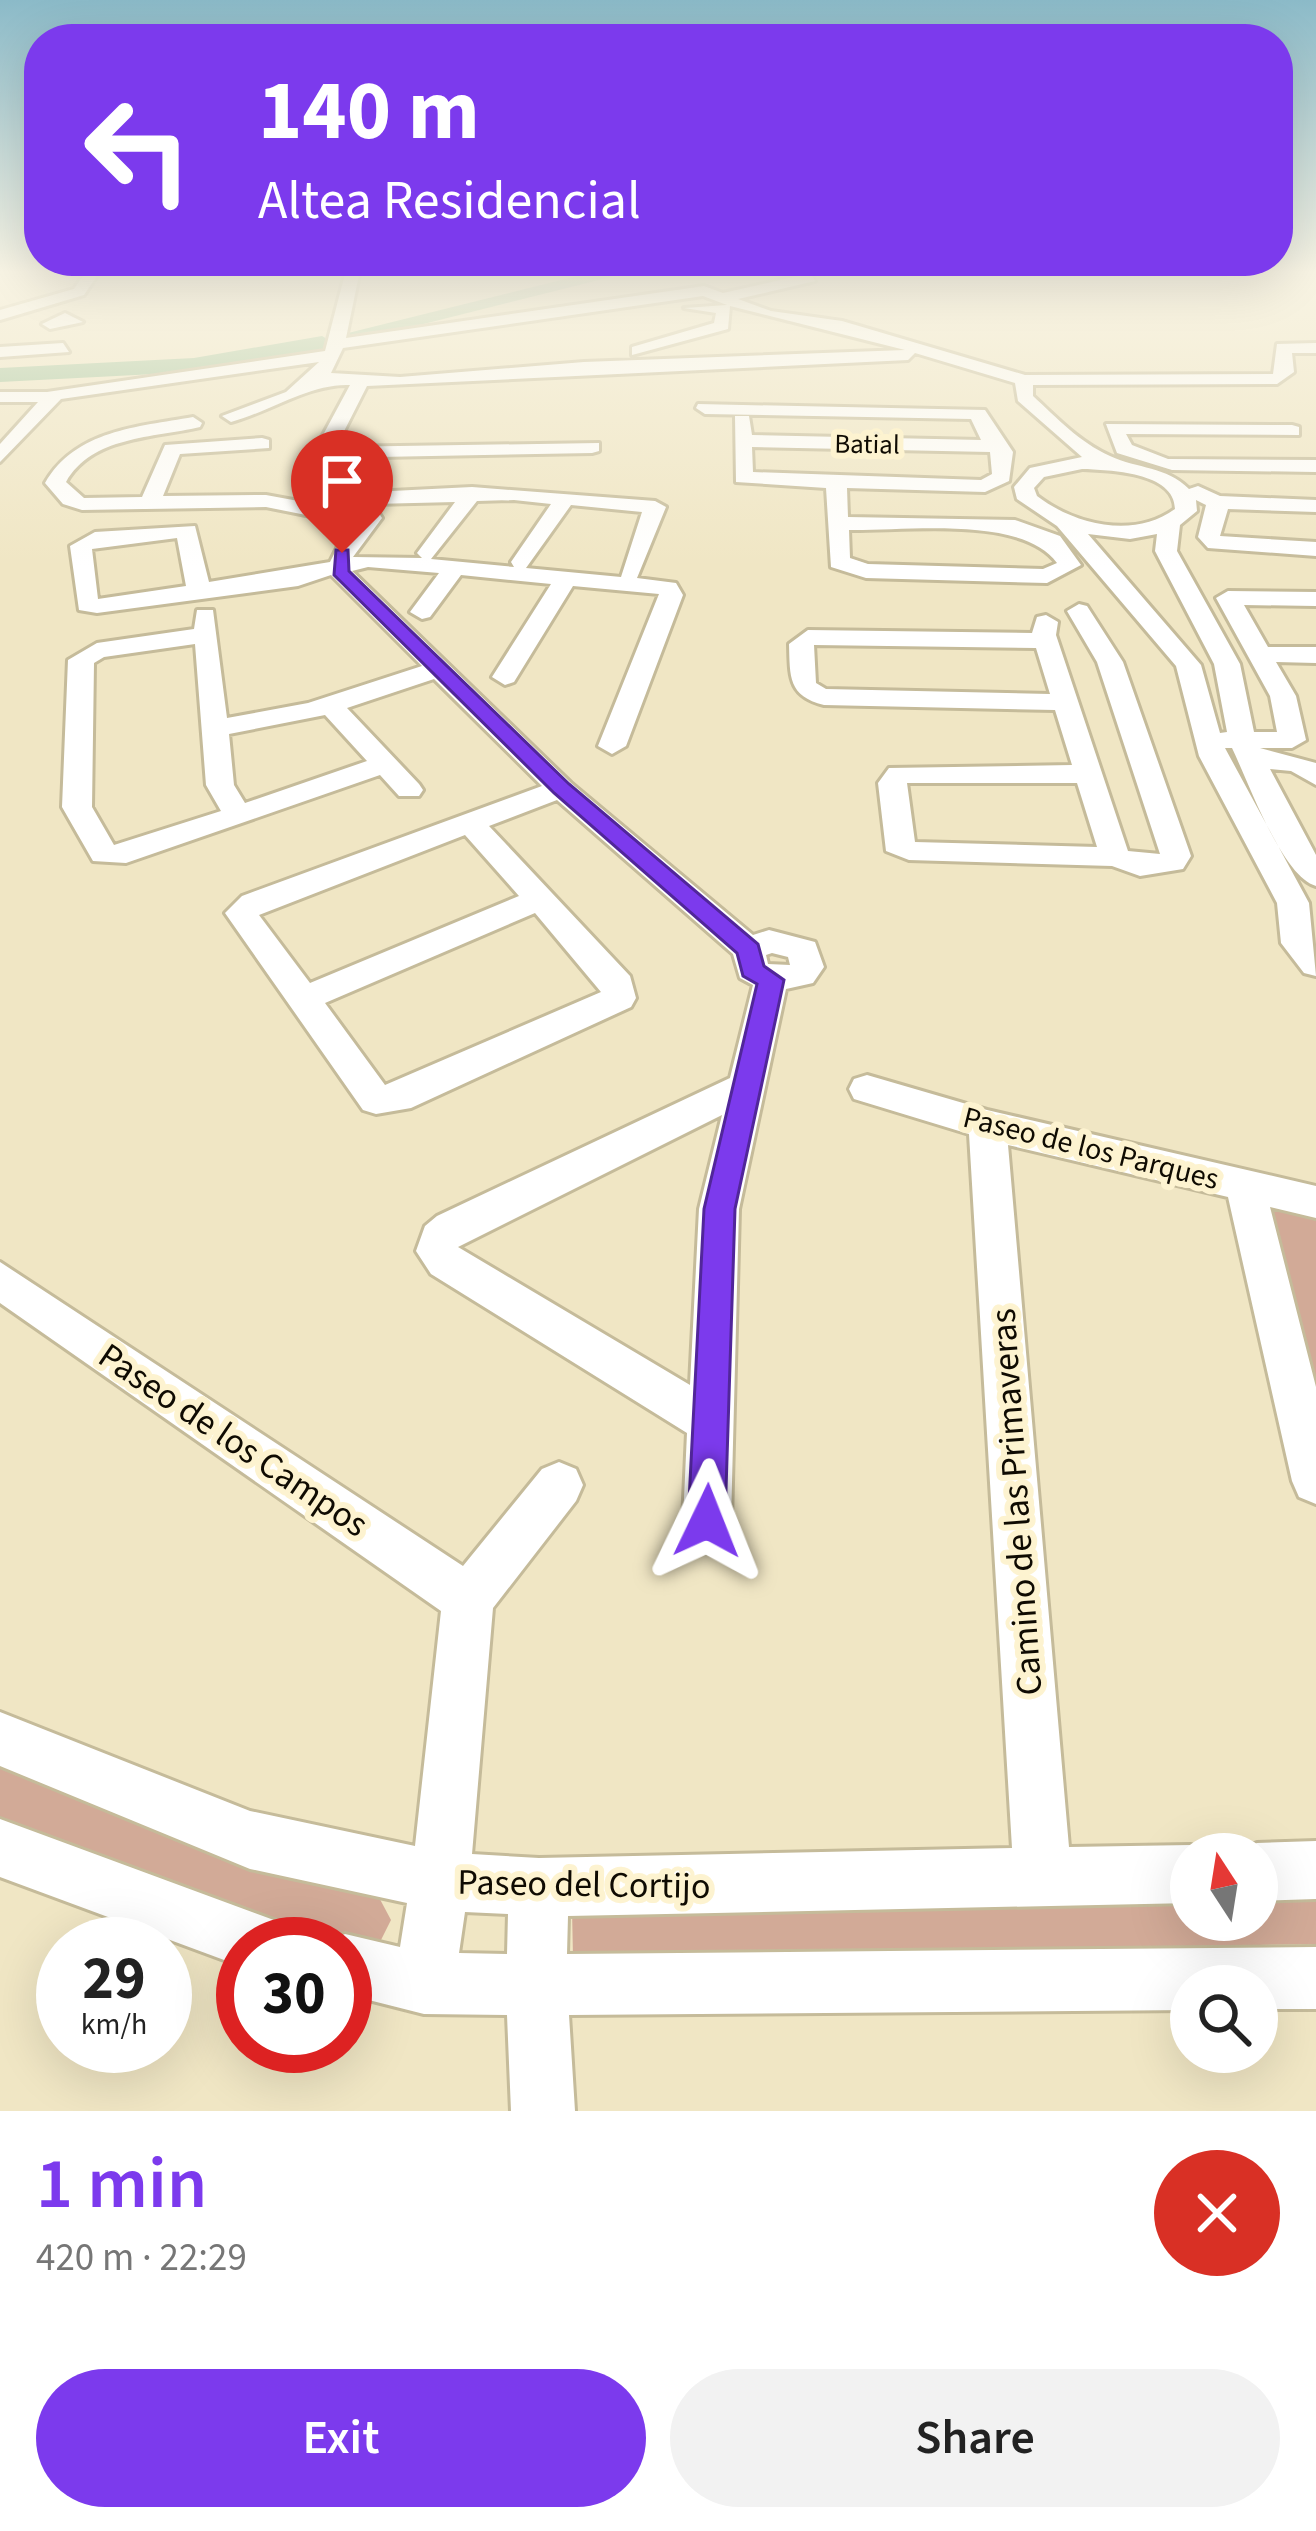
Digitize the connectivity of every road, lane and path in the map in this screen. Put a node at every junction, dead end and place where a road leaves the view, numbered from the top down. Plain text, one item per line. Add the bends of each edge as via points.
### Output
1 (308, 369) edge
2 (330, 369) edge
3 (336, 369) edge
4 (393, 369) edge
5 (485, 369) edge
6 (534, 369) edge
7 (647, 369) edge
8 (760, 369) edge
9 (832, 369) dead end
10 (971, 369) edge
11 (1285, 369) edge
12 (979, 371) junction
13 (479, 372) junction
14 (852, 378) dead end
15 (1024, 380) junction
16 (361, 381) junction
17 (0, 397) edge
18 (42, 397) junction
19 (130, 408) dead end
20 (705, 408) dead end
21 (742, 408) junction
22 (1282, 411) dead end
23 (269, 422) dead end
24 (1292, 430) junction
25 (9, 431) edge
26 (129, 440) junction
27 (741, 442) junction
28 (994, 446) junction
29 (592, 447) dead end
30 (246, 454) junction
31 (0, 456) edge
32 (1112, 464) junction
33 (1316, 465) edge
34 (1046, 468) junction
35 (1176, 480) junction
36 (836, 482) junction
37 (985, 486) junction
38 (472, 493) junction
39 (421, 495) junction
40 (565, 498) junction
41 (151, 499) dead end
42 (1029, 500) junction
43 (1216, 502) junction
44 (333, 504) junction
45 (1316, 506) edge
46 (368, 508) junction
47 (1065, 521) junction
48 (839, 523) junction
49 (1171, 523) junction
50 (1015, 526) junction
51 (1316, 549) edge
52 (428, 553) dead end
53 (343, 558) junction
54 (522, 562) dead end
55 (454, 569) junction
56 (630, 573) dead end
57 (566, 579) junction
58 (1316, 598) edge
59 (422, 611) dead end
60 (203, 614) junction
61 (1144, 614) junction
62 (1084, 618) junction
63 (1046, 641) junction
64 (1260, 655) junction
65 (1316, 656) edge
66 (442, 668) junction
67 (505, 677) dead end
68 (1066, 702) junction
69 (330, 705) junction
70 (1302, 713) edge
71 (216, 728) junction
72 (612, 746) dead end
73 (1210, 748) junction
74 (1248, 750) junction
75 (385, 764) junction
76 (1087, 774) junction
77 (1316, 776) edge
78 (561, 789) junction
79 (409, 790) dead end
80 (238, 814) junction
81 (470, 822) junction
82 (1306, 849) edge
83 (1115, 857) junction
84 (1316, 877) edge
85 (540, 899) junction
86 (1304, 906) edge
87 (1316, 965) edge
88 (301, 1000) junction
89 (743, 1088) junction
90 (867, 1089) dead end
91 (987, 1125) junction
92 (1245, 1186) junction
93 (1316, 1202) edge
94 (0, 1280) edge
95 (710, 1422) junction
96 (1316, 1481) edge
97 (559, 1485) dead end
98 (707, 1521) dead end
99 (468, 1599) junction
100 (0, 1739) edge
101 (0, 1848) edge
102 (1316, 1870) edge
103 (1278, 1871) edge
104 (1170, 1875) edge
105 (1042, 1880) junction
106 (440, 1881) junction
107 (539, 1887) junction
108 (216, 1927) edge
109 (372, 1970) edge
110 (1316, 1978) edge
111 (424, 1983) junction
112 (536, 1985) junction
113 (543, 2111) edge

1 - 18 street
2 - 30 street via 310,402
3 - 16 street
4 - 13 street
5 - 13 street
6 - 13 street
7 - 8 street via 656,383 758,380
9 - 14 street via 832,378
10 - 12 street
11 - 15 street via 1277,380
12 - 15 street
12 - 34 street via 1047,444
13 - 16 street
15 - 32 street via 1024,397 1076,446
16 - 29 street via 326,448 333,454
17 - 18 street
18 - 25 street
19 - 26 street via 114,428
20 - 21 street
21 - 27 street
21 - 28 street via 834,402 970,412 982,417
22 - 24 street
23 - 30 street
24 - 33 street
24 - 35 street via 1113,428 1128,452
25 - 31 street
26 - 30 street via 194,426
26 - 30 street via 81,471 82,504
27 - 28 street, Batial
27 - 36 street via 743,478
28 - 37 street via 1006,466
30 - 41 street via 172,449
30 - 44 street
32 - 34 street
32 - 35 street
33 - 35 street
34 - 42 street via 1026,481
35 - 43 street
35 - 49 street via 1186,511
36 - 37 street
36 - 48 street
37 - 42 street via 995,497
38 - 39 street
38 - 40 street
38 - 52 street
39 - 44 street
39 - 46 street
40 - 54 street
40 - 56 street via 656,507
42 - 47 street
42 - 50 street via 1007,512
43 - 45 street
43 - 51 street via 1216,543
44 - 46 street
44 - 53 street via 345,521
46 - 53 street via 367,526
47 - 49 street via 1126,530
47 - 61 street
48 - 50 street
48 - 50 street via 839,562 849,569 1047,576 1070,566 1052,541
49 - 74 street via 1166,551 1227,664
53 - 55 street
53 - 60 street
53 - 66 street
55 - 57 street
55 - 59 street
57 - 67 street
57 - 72 street via 655,585 671,596
58 - 64 street via 1228,598
60 - 60 street via 188,531 81,546 87,605
60 - 71 street
60 - 80 street via 81,660 77,807 112,857
61 - 62 street
61 - 73 street via 1188,665
62 - 63 street via 1048,621
62 - 83 street via 1110,662 1176,856 1156,867
63 - 68 street
63 - 68 street via 808,637 801,644 803,683 824,697
64 - 65 street
64 - 70 street
66 - 69 street
66 - 78 street
68 - 76 street
69 - 71 street
69 - 75 street
70 - 74 street via 1289,743
71 - 80 street via 220,785
73 - 74 street
73 - 86 street
74 - 77 street
74 - 82 street
75 - 79 street
75 - 80 street
76 - 83 street
76 - 83 street via 898,774 897,844 909,851
78 - 81 street
78 - 89 street via 760,965
81 - 85 street
81 - 88 street via 245,907 242,920
82 - 84 street
85 - 88 street
85 - 88 street via 618,984 619,998 398,1099 369,1095
86 - 87 street via 1297,943
89 - 95 street via 719,1209
89 - 95 street via 451,1228 437,1251
90 - 91 street, Paseo de los Parques
91 - 92 street, Paseo de los Parques
91 - 105 street, Camino de las Primaveras
92 - 93 street, Paseo de los Parques
92 - 96 street
94 - 99 street, Paseo de los Campos
95 - 98 street
97 - 99 street
99 - 106 street
100 - 106 street, Paseo del Cortijo via 250,1840
101 - 108 street
102 - 103 street
104 - 105 street, Paseo del Cortijo
105 - 107 street, Paseo del Cortijo
106 - 107 street, Paseo del Cortijo
106 - 111 street
107 - 112 street
109 - 111 street
110 - 112 street
111 - 112 street
112 - 113 street

